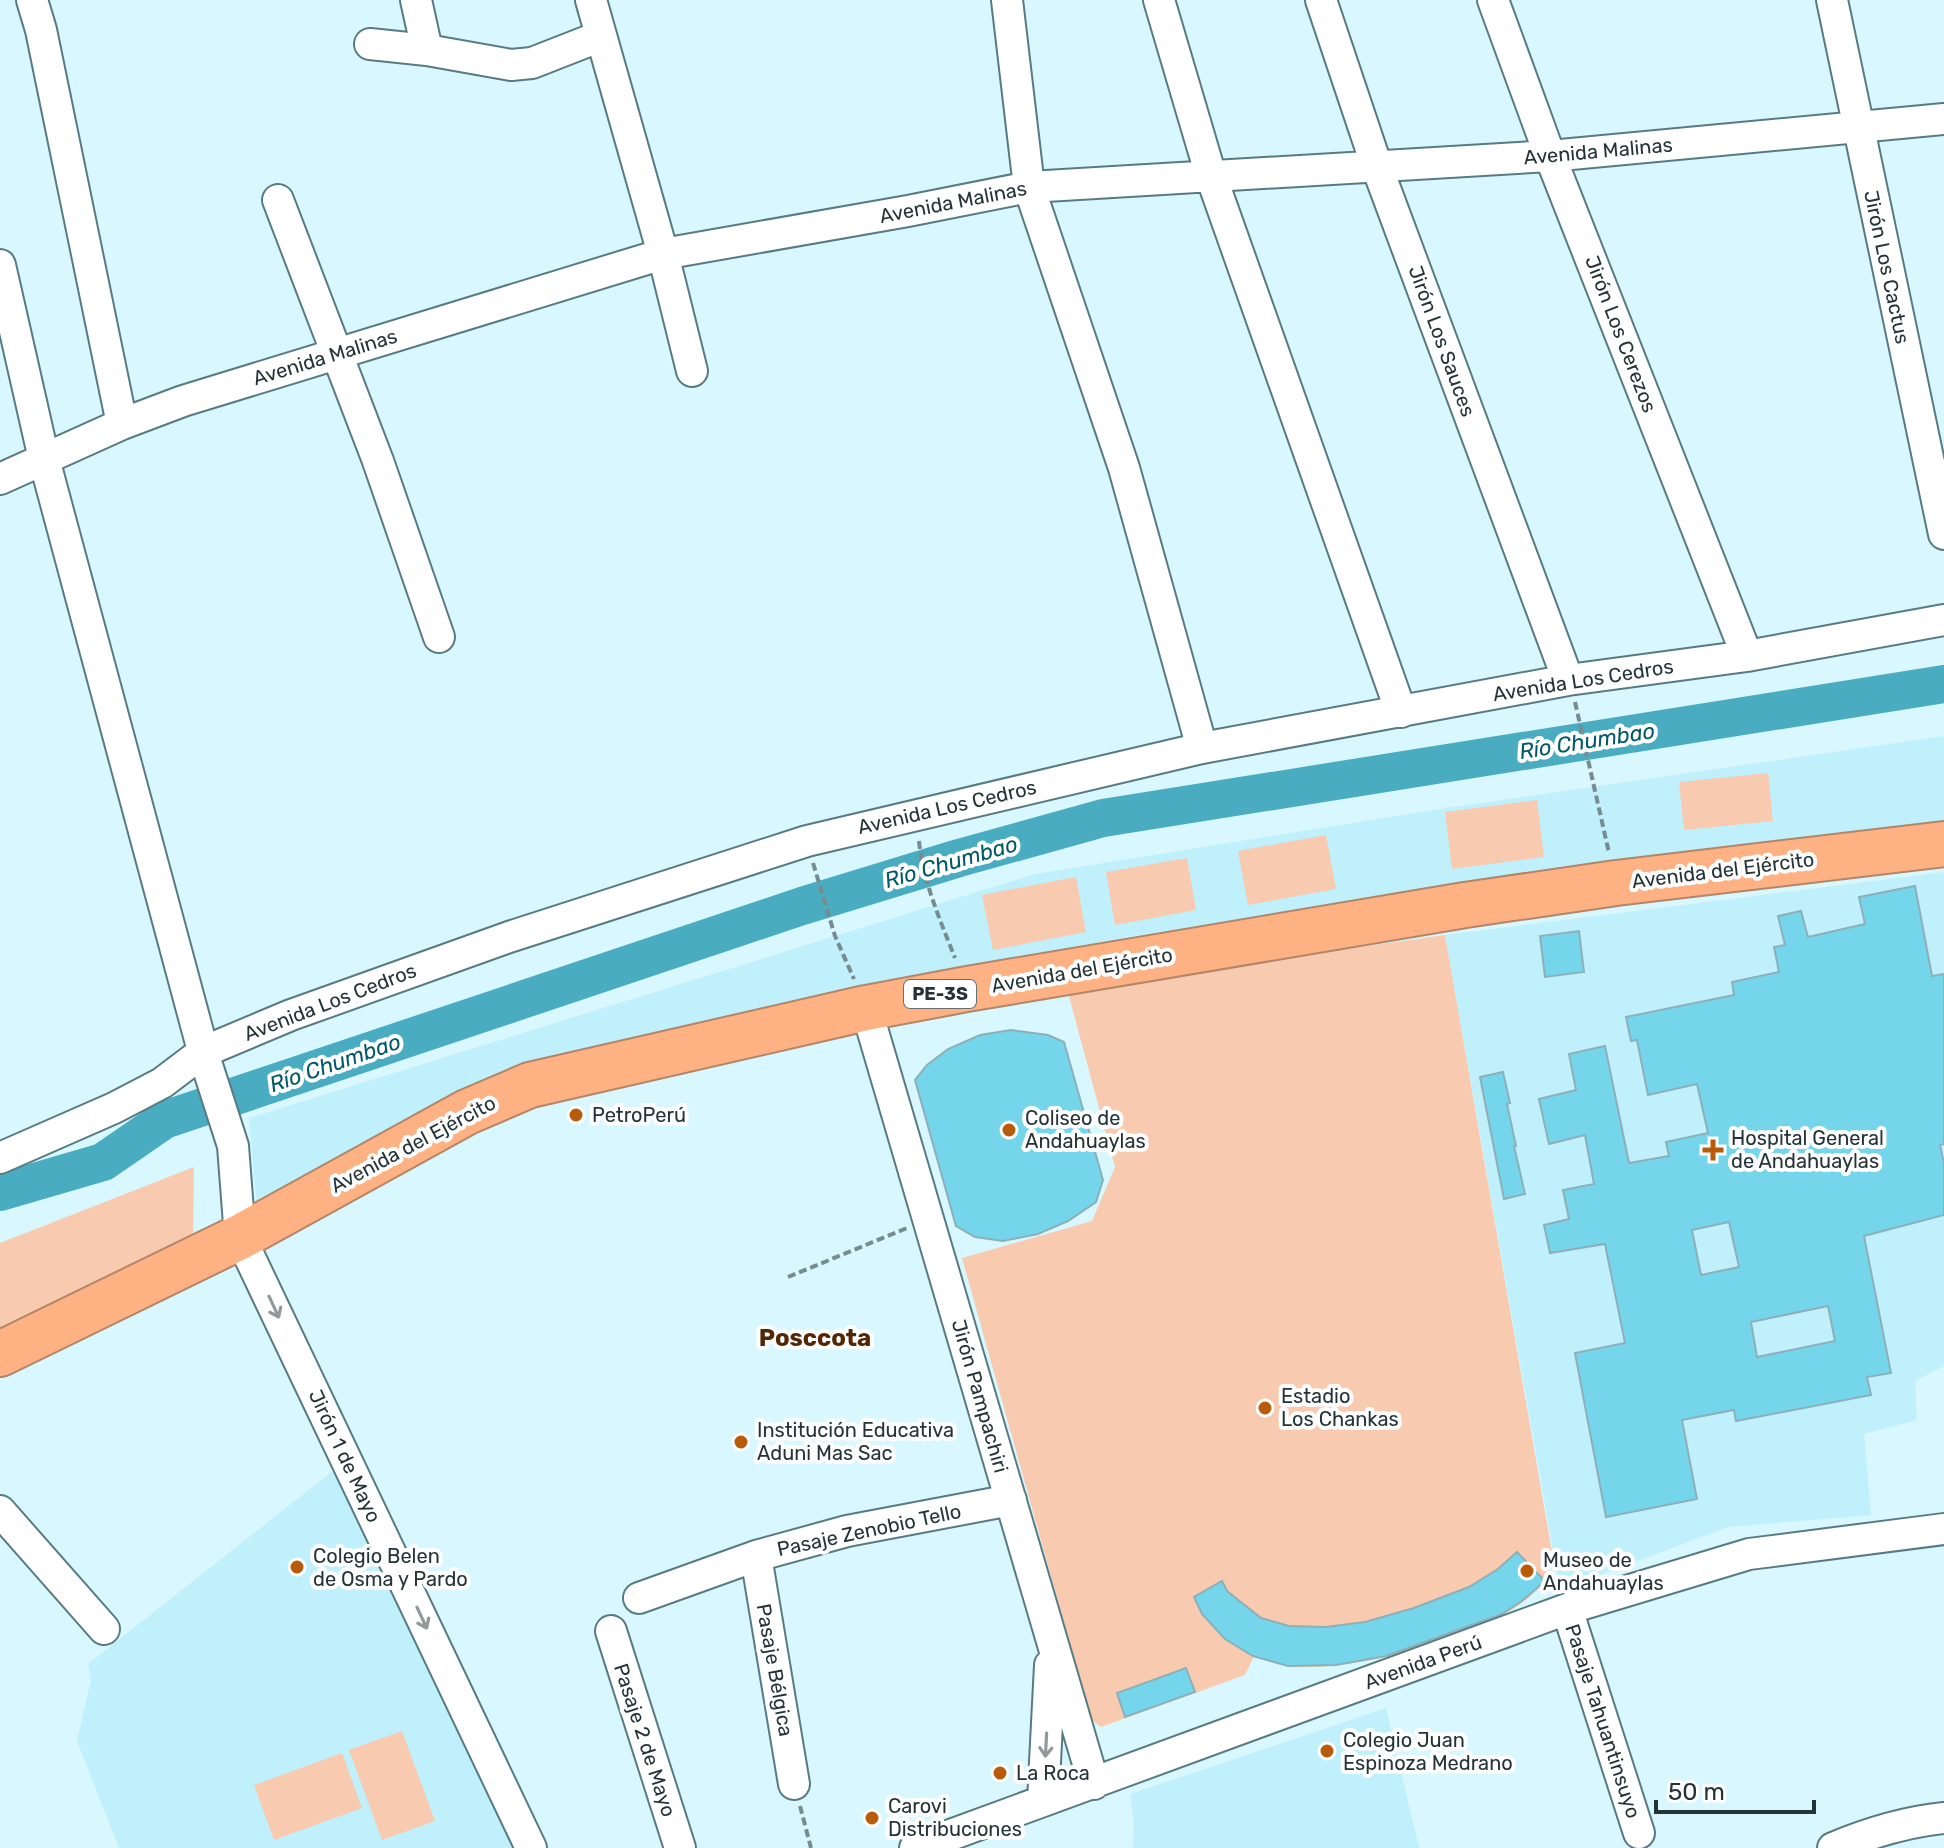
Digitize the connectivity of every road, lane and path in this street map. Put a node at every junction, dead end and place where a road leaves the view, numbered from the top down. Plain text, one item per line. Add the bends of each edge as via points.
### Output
1 (32, 0) edge
2 (416, 0) edge
3 (591, 0) edge
4 (1007, 0) edge
5 (1159, 0) edge
6 (1321, 0) edge
7 (1832, 0) edge
8 (1495, 6) edge
9 (601, 36) junction
10 (370, 44) dead end
11 (427, 50) junction
12 (1944, 119) edge
13 (1858, 128) junction
14 (1550, 156) junction
15 (1377, 167) junction
16 (1211, 176) junction
17 (1029, 187) junction
18 (278, 200) dead end
19 (663, 254) junction
20 (0, 265) edge
21 (336, 353) junction
22 (692, 371) dead end
23 (122, 424) junction
24 (44, 459) junction
25 (0, 479) edge
26 (1944, 534) edge
27 (1944, 620) edge
28 (439, 637) dead end
29 (1747, 656) junction
30 (1568, 680) junction
31 (1401, 712) junction
32 (1578, 714) dead end
33 (1202, 748) junction
34 (1944, 844) edge
35 (920, 856) dead end
36 (1616, 883) junction
37 (820, 885) dead end
38 (967, 989) junction
39 (866, 1008) junction
40 (204, 1057) junction
41 (2, 1154) edge
42 (928, 1220) junction
43 (240, 1237) junction
44 (788, 1277) dead end
45 (0, 1354) edge
46 (1011, 1500) junction
47 (0, 1511) edge
48 (1944, 1529) edge
49 (756, 1556) junction
50 (639, 1598) dead end
51 (1567, 1609) junction
52 (104, 1629) dead end
53 (611, 1631) dead end
54 (1051, 1639) junction
55 (794, 1784) joint
56 (1094, 1784) junction
57 (1043, 1801) junction
58 (1944, 1818) edge
59 (1639, 1833) dead end
60 (531, 1848) edge
61 (680, 1848) edge
62 (811, 1848) edge
63 (915, 1848) edge
64 (1833, 1848) edge

1 - 23 street
2 - 11 street
3 - 9 street
4 - 17 street
5 - 16 street
6 - 15 street, Jirón Los Sauces
7 - 13 street, Jirón Los Cactus
8 - 14 street, Jirón Los Cerezos
9 - 11 street via 532,63 511,65
9 - 19 street
10 - 11 street
12 - 13 street, Avenida Malinas
13 - 14 street, Avenida Malinas
13 - 26 street, Jirón Los Cactus
14 - 15 street, Avenida Malinas
14 - 29 street, Jirón Los Cerezos
15 - 16 street, Avenida Malinas
15 - 30 street, Jirón Los Sauces
16 - 17 street, Avenida Malinas
16 - 31 street
17 - 19 street, Avenida Malinas
17 - 33 street via 1124,468
18 - 21 street
19 - 21 street, Avenida Malinas
19 - 22 street
20 - 24 street
21 - 23 street, Avenida Malinas
21 - 28 street
23 - 24 street, Avenida Malinas
24 - 25 street, Avenida Malinas
24 - 40 street
27 - 29 street, Avenida Los Cedros
29 - 30 street, Avenida Los Cedros
30 - 31 street, Avenida Los Cedros
31 - 33 street, Avenida Los Cedros
32 - 36 path
33 - 40 street, Avenida Los Cedros via 807,841 509,937 291,1015
34 - 36 highway, Avenida del Ejército / PE-3S
35 - 38 path
36 - 38 highway, Avenida del Ejército / PE-3S
37 - 39 path
38 - 39 highway, Avenida del Ejército / PE-3S
39 - 42 street, Jirón Pampachiri
39 - 43 highway, Avenida del Ejército / PE-3S via 530,1085 467,1112
40 - 41 street, Avenida Los Cedros via 114,1108
40 - 43 street via 233,1146
42 - 44 path
42 - 46 street, Jirón Pampachiri
43 - 45 highway, Avenida del Ejército / PE-3S
43 -> 60 street, Jirón 1 de Mayo
46 - 49 street, Pasaje Zenobio Tello via 847,1531
46 - 54 street, Jirón Pampachiri
47 - 52 street
48 - 51 street, Avenida Perú via 1749,1554
49 - 50 street, Pasaje Zenobio Tello
49 - 55 street, Pasaje Bélgica
51 - 56 street, Avenida Perú
51 - 59 street, Pasaje Tahuantinsuyo
53 - 61 street, Pasaje 2 de Mayo
54 - 56 street, Jirón Pampachiri
54 -> 57 street
55 - 62 path
56 - 57 street, Avenida Perú
57 - 63 street, Avenida Perú
58 - 64 street via 1865,1834

